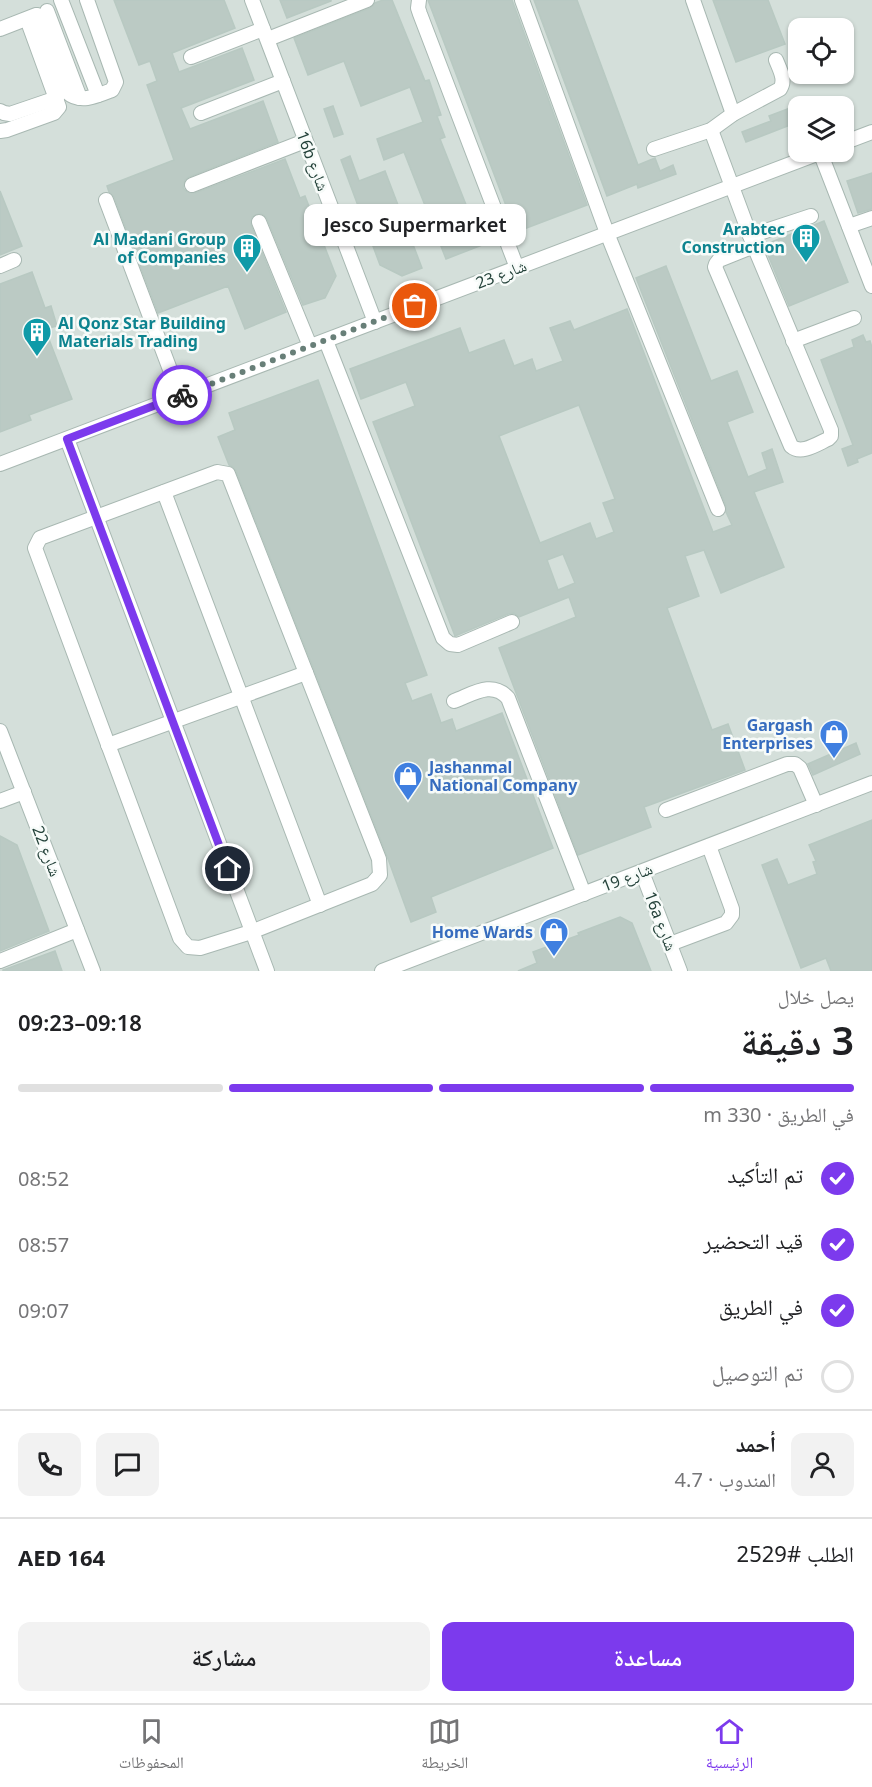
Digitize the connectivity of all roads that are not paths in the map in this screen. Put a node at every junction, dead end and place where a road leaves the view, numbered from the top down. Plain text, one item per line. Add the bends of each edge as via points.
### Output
1 (87, 0) edge
2 (252, 0) edge
3 (367, 0) edge
4 (418, 0) edge
5 (522, 0) edge
6 (693, 0) edge
7 (62, 2) edge
8 (37, 15) junction
9 (0, 29) edge
10 (265, 34) junction
11 (191, 57) dead end
12 (776, 60) dead end
13 (283, 81) junction
14 (98, 95) junction
15 (57, 98) junction
16 (0, 111) edge
17 (201, 113) dead end
18 (733, 114) junction
19 (711, 130) junction
20 (0, 131) edge
21 (872, 132) edge
22 (854, 139) edge
23 (305, 141) junction
24 (654, 149) dead end
25 (795, 162) edge
26 (825, 162) edge
27 (192, 185) dead end
28 (732, 186) junction
29 (106, 200) dead end
30 (812, 216) dead end
31 (872, 218) edge
32 (259, 222) dead end
33 (849, 226) junction
34 (607, 233) junction
35 (752, 241) junction
36 (14, 260) dead end
37 (0, 266) edge
38 (517, 268) junction
39 (872, 286) edge
40 (854, 318) dead end
41 (375, 322) junction
42 (326, 340) junction
43 (793, 341) junction
44 (310, 346) junction
45 (180, 396) junction
46 (67, 439) junction
47 (0, 464) edge
48 (164, 492) junction
49 (718, 509) dead end
50 (96, 517) junction
51 (512, 622) dead end
52 (306, 673) junction
53 (241, 696) junction
54 (454, 701) dead end
55 (173, 722) junction
56 (0, 731) edge
57 (108, 746) junction
58 (872, 783) edge
59 (24, 792) junction
60 (0, 801) edge
61 (816, 805) junction
62 (666, 810) dead end
63 (709, 846) junction
64 (642, 872) junction
65 (584, 894) junction
66 (320, 905) junction
67 (77, 930) junction
68 (251, 932) junction
69 (670, 944) junction
70 (0, 961) edge
71 (386, 970) edge
72 (93, 971) edge
73 (267, 971) edge
74 (680, 971) edge

1 - 14 street via 116,78 112,90
2 - 10 street, 16b شارع
3 - 10 street
4 - 38 street
5 - 34 street
6 - 18 street
7 - 8 street
7 - 14 street
8 - 9 street
8 - 14 street via 80,98
8 - 15 street
10 - 11 street
10 - 13 street, 16b شارع
12 - 18 street via 783,78 780,89
13 - 17 street
13 - 23 street, 16b شارع
15 - 16 street via 10,114
15 - 20 street via 59,107 54,113
18 - 19 street
19 - 24 street
19 - 28 street
21 - 22 street
23 - 27 street
23 - 41 street, 16b شارع
25 - 28 street, شارع 23
26 - 33 street
28 - 34 street, شارع 23
28 - 35 street
29 - 45 street
30 - 35 street
31 - 33 street
32 - 44 street
33 - 39 street
34 - 38 street, شارع 23
34 - 49 street
35 - 43 street
35 - 43 street via 717,261 715,267 791,446 801,450 828,439 831,433
36 - 37 street
38 - 41 street, شارع 23
40 - 43 street
41 - 42 street, شارع 23
42 - 44 street, شارع 23
42 - 51 street via 443,638 458,645
44 - 45 street, شارع 23
45 - 46 street, شارع 23
46 - 47 street, شارع 23
46 - 50 street
48 - 50 street
48 - 52 street via 217,472 228,474
48 - 53 street
50 - 55 street
50 - 57 street via 40,538 35,548
52 - 53 street
52 - 66 street via 379,860 380,876 372,884
53 - 55 street
53 - 66 street
54 - 65 street via 486,688 498,690 508,698
55 - 57 street
55 - 68 street
56 - 59 street, شارع 22
57 - 68 street via 180,938 188,947 200,948
58 - 61 street, شارع 19
59 - 60 street
59 - 67 street, شارع 22
61 - 62 street via 800,768 787,764
61 - 63 street, شارع 19
63 - 64 street, شارع 19
63 - 69 street via 732,915 726,923
64 - 65 street, شارع 19
64 - 69 street, 16a شارع
65 - 71 street, شارع 19
66 - 68 street
67 - 70 street
67 - 72 street, شارع 22
68 - 73 street
69 - 74 street, 16a شارع

